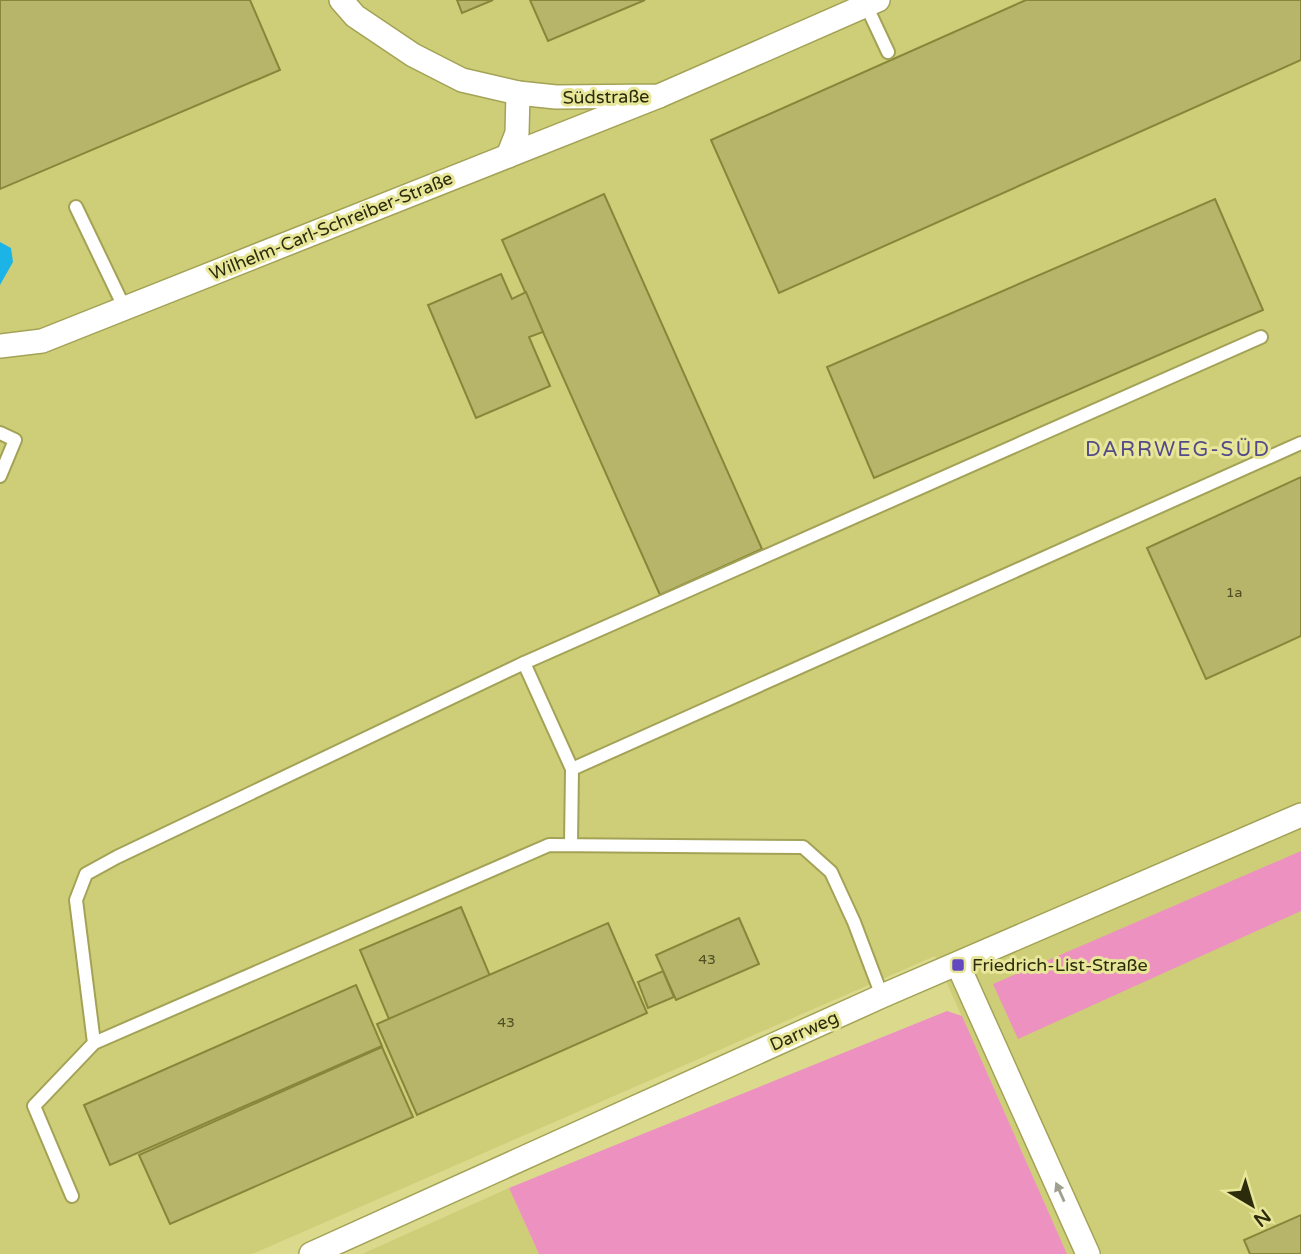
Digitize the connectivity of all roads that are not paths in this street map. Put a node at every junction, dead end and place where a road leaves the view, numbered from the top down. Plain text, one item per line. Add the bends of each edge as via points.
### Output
1 (341, 0) edge
2 (872, 3) edge
3 (888, 52) dead end
4 (518, 93) junction
5 (659, 96) junction
6 (508, 156) junction
7 (76, 207) dead end
8 (125, 309) junction
9 (1261, 337) dead end
10 (0, 346) edge
11 (0, 433) edge
12 (1301, 443) edge
13 (0, 476) edge
14 (524, 663) junction
15 (572, 769) junction
16 (1301, 815) edge
17 (571, 845) junction
18 (958, 965) junction
19 (882, 996) junction
20 (94, 1043) junction
21 (72, 1196) dead end
22 (311, 1254) edge
23 (1088, 1254) edge

1 - 4 street, Südstraße via 355,16 413,55 461,80
2 - 3 lane
2 - 5 street, Südstraße
4 - 5 street, Südstraße
4 - 6 street via 517,133
5 - 6 street, Wilhelm-Carl-Schreiber-Straße
6 - 8 street, Wilhelm-Carl-Schreiber-Straße
7 - 8 lane
8 - 10 street, Wilhelm-Carl-Schreiber-Straße via 42,341
9 - 14 lane
11 - 13 lane via 15,440
12 - 15 lane
14 - 15 lane
14 - 20 lane via 86,874 76,900
15 - 17 lane
16 - 18 street, Darrweg
17 - 19 lane via 803,847 831,872
17 - 20 lane via 549,845
18 - 19 street, Darrweg
23 -> 18 street
19 - 22 street, Darrweg
20 - 21 lane via 34,1106

